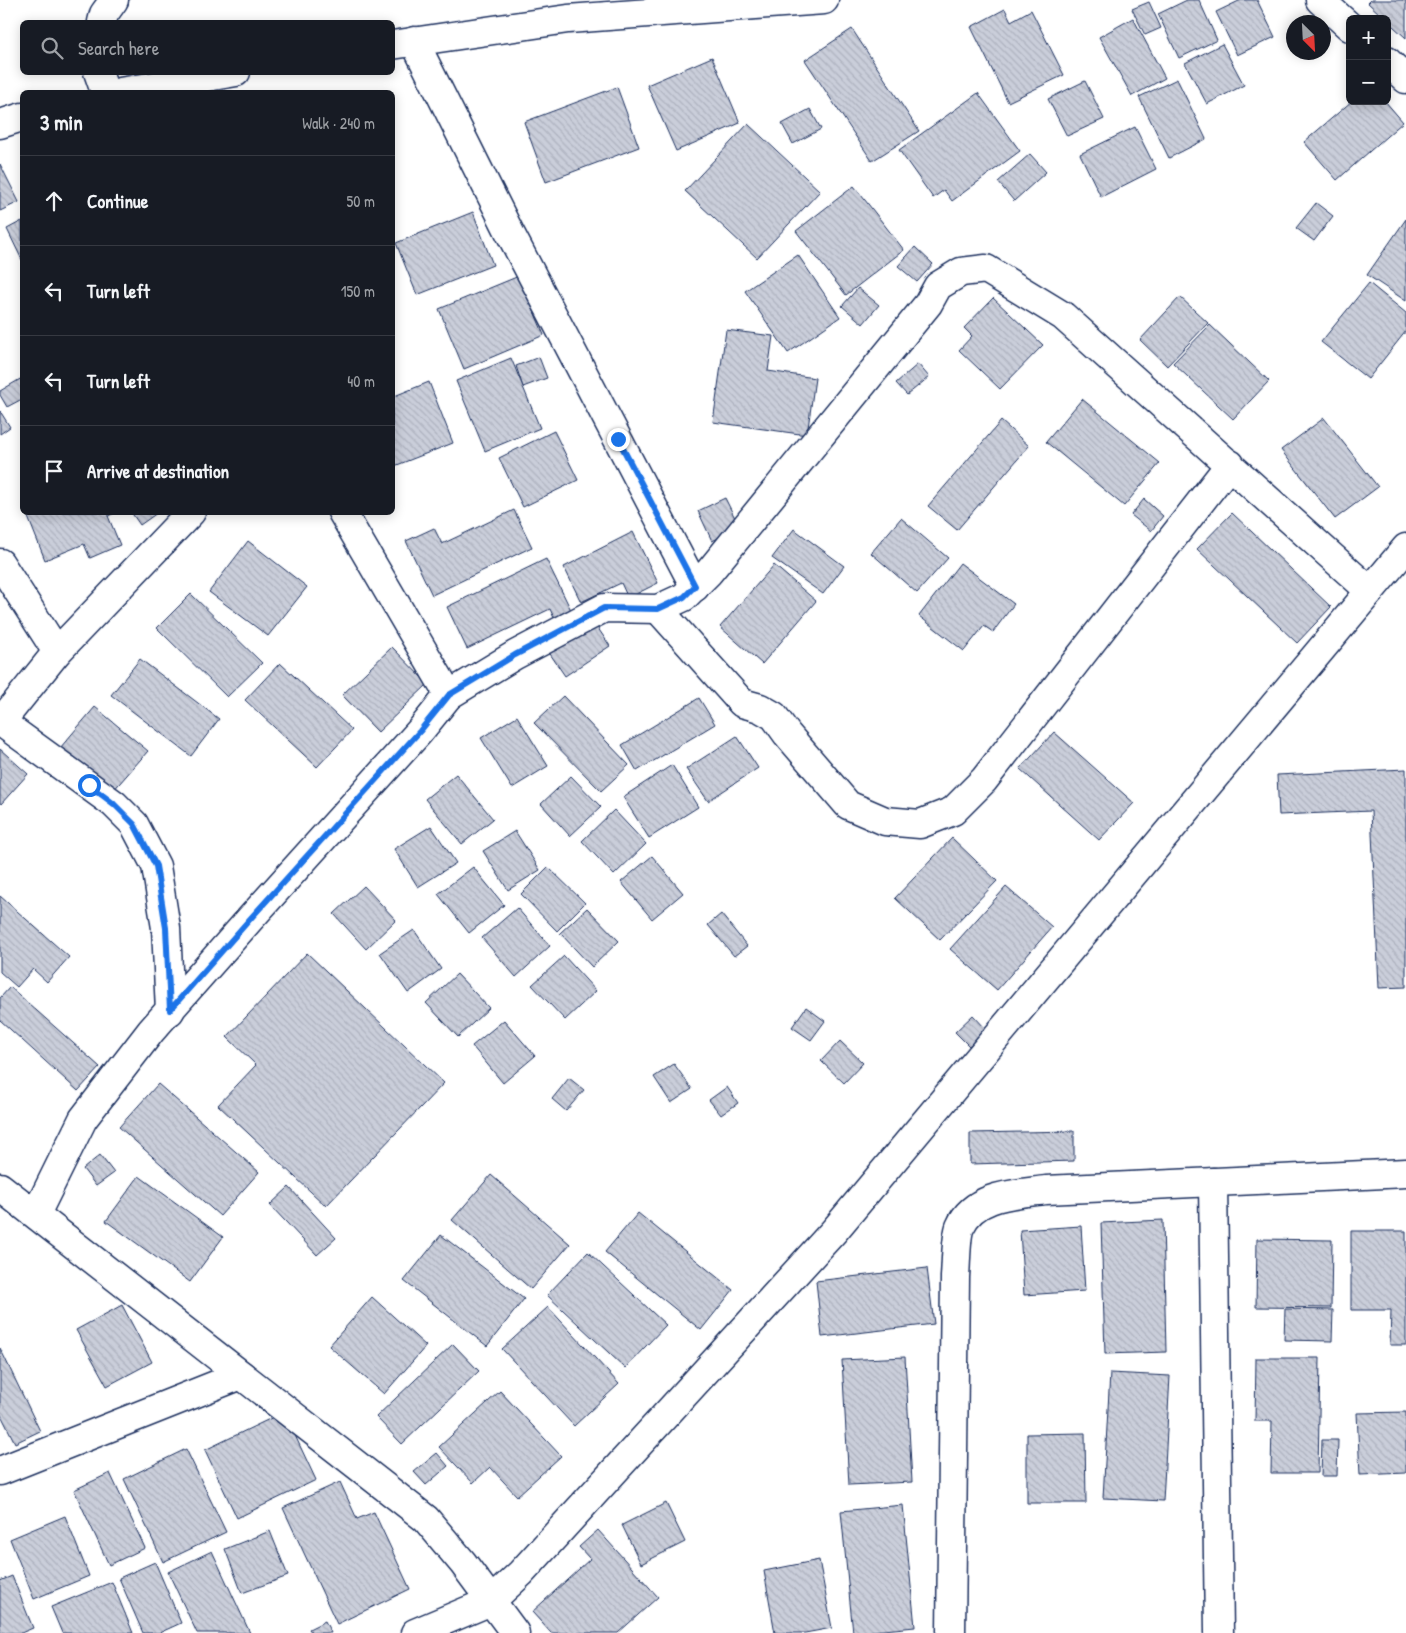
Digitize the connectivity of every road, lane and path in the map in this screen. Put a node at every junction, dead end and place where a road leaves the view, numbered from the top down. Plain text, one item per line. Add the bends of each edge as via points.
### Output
1 (114, 0) edge
2 (824, 0) edge
3 (1320, 0) edge
4 (102, 20) edge
5 (1346, 23) edge
6 (403, 42) edge
7 (1391, 65) edge
8 (99, 75) edge
9 (219, 75) edge
10 (1406, 78) edge
11 (104, 90) edge
12 (132, 90) edge
13 (20, 118) edge
14 (0, 124) edge
15 (1230, 464) junction
16 (188, 515) edge
17 (344, 515) edge
18 (1406, 548) edge
19 (0, 563) edge
20 (695, 586) junction
21 (1370, 591) junction
22 (658, 609) junction
23 (56, 652) junction
24 (449, 695) junction
25 (0, 722) edge
26 (170, 1010) junction
27 (1406, 1173) edge
28 (1213, 1182) junction
29 (0, 1187) edge
30 (36, 1214) junction
31 (241, 1375) junction
32 (0, 1471) edge
33 (491, 1601) junction
34 (415, 1633) edge
35 (515, 1633) edge
36 (951, 1633) edge
37 (1219, 1633) edge

1 - 4 street
2 - 6 street via 568,19
3 - 5 street
6 - 20 street via 510,232
7 - 10 street
8 - 11 street
9 - 12 street
13 - 14 street
15 - 20 street via 1063,316 986,269 960,272 938,286 928,304
15 - 21 street
15 - 22 street via 984,780 953,811 920,824 885,821 848,805 774,716 742,703
16 - 23 street
17 - 24 street
18 - 21 street
19 - 23 street
20 - 22 street via 684,597
21 - 33 street via 834,1231 521,1573
22 - 24 street via 604,608 515,655
23 - 25 street
24 - 26 street
25 - 26 street via 114,804 134,824 156,866 166,928
26 - 30 street via 82,1119
27 - 28 street
28 - 36 street via 1012,1194 986,1200 969,1212 960,1228 955,1277
28 - 37 street
29 - 30 street
30 - 31 street
31 - 32 street
31 - 33 street via 426,1520
33 - 34 street
33 - 35 street

